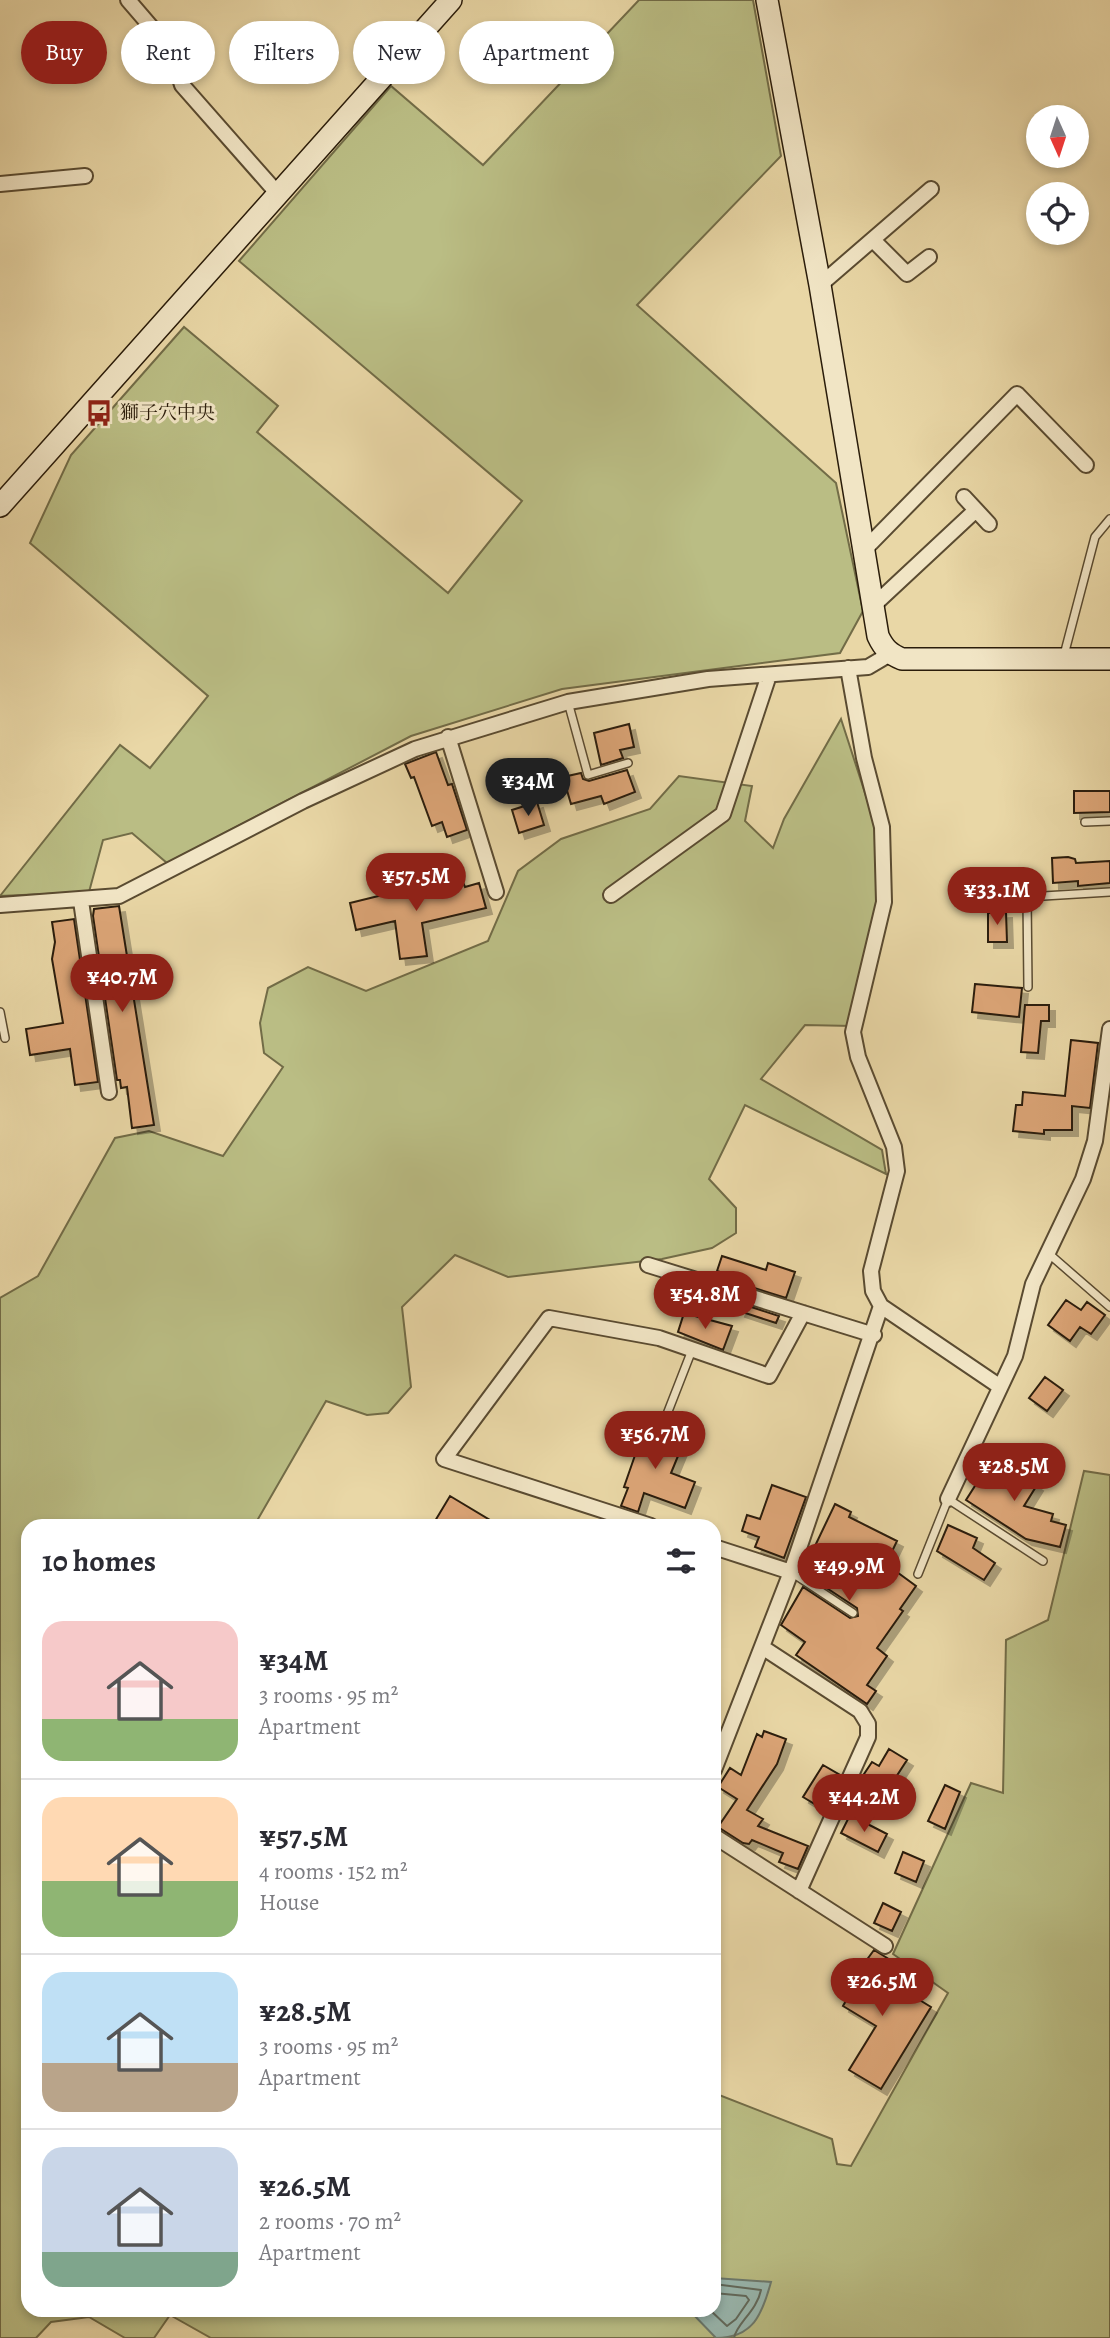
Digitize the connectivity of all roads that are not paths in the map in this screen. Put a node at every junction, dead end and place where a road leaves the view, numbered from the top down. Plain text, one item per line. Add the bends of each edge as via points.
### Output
1 (128, 0) edge
2 (451, 0) edge
3 (767, 0) edge
4 (85, 176) dead end
5 (0, 184) edge
6 (931, 189) dead end
7 (278, 194) junction
8 (874, 241) junction
9 (929, 257) dead end
10 (820, 285) junction
11 (1086, 464) dead end
12 (964, 497) dead end
13 (0, 506) edge
14 (976, 510) junction
15 (1110, 519) edge
16 (989, 524) dead end
17 (865, 549) junction
18 (874, 606) junction
19 (890, 654) junction
20 (1063, 659) junction
21 (1110, 659) edge
22 (848, 668) junction
23 (769, 675) junction
24 (568, 702) junction
25 (448, 737) junction
26 (628, 763) dead end
27 (1110, 821) edge
28 (1085, 822) dead end
29 (496, 892) dead end
30 (1110, 892) edge
31 (611, 895) dead end
32 (81, 901) junction
33 (0, 905) edge
34 (1028, 987) dead end
35 (0, 1012) edge
36 (1110, 1029) edge
37 (5, 1038) dead end
38 (109, 1092) dead end
39 (1048, 1254) junction
40 (648, 1265) dead end
41 (881, 1306) junction
42 (1110, 1307) edge
43 (803, 1312) junction
44 (874, 1335) junction
45 (692, 1350) junction
46 (999, 1386) junction
47 (653, 1450) dead end
48 (948, 1499) junction
49 (628, 1519) edge
50 (721, 1549) edge
51 (1043, 1561) dead end
52 (791, 1572) junction
53 (918, 1574) dead end
54 (853, 1613) dead end
55 (762, 1647) junction
56 (721, 1751) edge
57 (721, 1841) edge
58 (799, 1891) junction
59 (885, 1946) dead end

1 - 7 street via 171,50 182,85
2 - 7 street
3 - 10 street
4 - 5 street
6 - 8 street
7 - 13 street
8 - 9 street via 907,274
8 - 10 street
10 - 17 street
11 - 17 street via 1017,394
12 - 14 street
14 - 16 street
14 - 18 street
15 - 20 lane via 1095,537
17 - 18 street
18 - 19 street via 878,636
19 - 20 street via 902,659
19 - 22 street via 868,667
20 - 21 street
22 - 23 street
22 - 41 street via 882,827 884,902 853,1032 858,1057 894,1147 897,1171 872,1271 873,1291
23 - 24 street via 708,679
23 - 31 street via 723,814
24 - 25 street
24 - 26 lane via 588,775
25 - 29 street
25 - 32 street via 303,801 119,896
27 - 28 lane
30 - 34 lane via 1027,897
32 - 33 street
32 - 38 street
35 - 37 lane
36 - 39 street via 1095,1141 1083,1179
39 - 42 lane
39 - 46 street via 1033,1284 1014,1356
40 - 43 street
41 - 44 street
41 - 46 street
43 - 44 street
43 - 45 street via 769,1376
44 - 52 street
45 - 47 lane
45 - 49 street via 659,1338 549,1318 444,1459
46 - 48 street
48 - 51 lane
48 - 53 lane
50 - 52 street
52 - 54 lane
52 - 55 street
55 - 56 street
55 - 58 street via 860,1712 868,1724 868,1737
57 - 58 street
58 - 59 street

